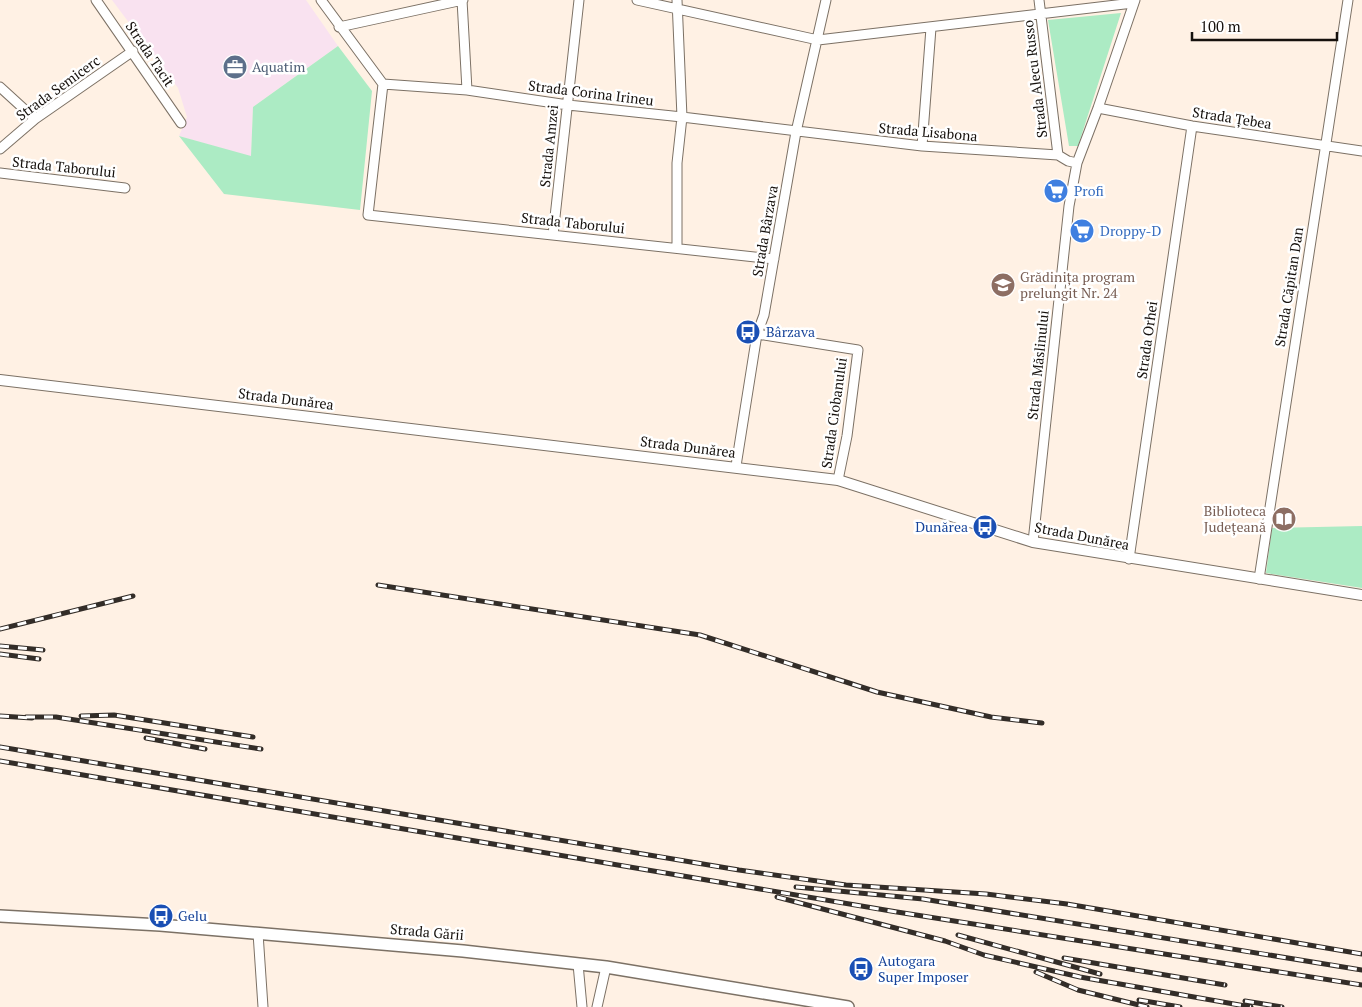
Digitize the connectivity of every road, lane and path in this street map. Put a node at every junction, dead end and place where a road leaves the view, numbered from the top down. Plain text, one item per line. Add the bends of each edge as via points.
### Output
1 (96, 0) edge
2 (321, 0) edge
3 (462, 0) edge
4 (579, 0) edge
5 (637, 0) edge
6 (826, 0) edge
7 (1039, 0) edge
8 (1348, 0) edge
9 (1134, 2) edge
10 (678, 4) edge
11 (1041, 14) junction
12 (339, 27) junction
13 (931, 28) junction
14 (818, 40) junction
15 (133, 52) junction
16 (383, 84) junction
17 (0, 87) edge
18 (467, 90) junction
19 (568, 105) junction
20 (1098, 108) junction
21 (682, 116) junction
22 (34, 119) junction
23 (181, 123) dead end
24 (1192, 126) junction
25 (796, 132) junction
26 (922, 146) junction
27 (1325, 146) junction
28 (0, 148) edge
29 (1362, 151) edge
30 (1058, 155) junction
31 (1077, 163) junction
32 (0, 173) edge
33 (125, 188) dead end
34 (553, 235) junction
35 (677, 247) junction
36 (774, 259) junction
37 (757, 334) junction
38 (0, 380) edge
39 (736, 466) junction
40 (838, 480) junction
41 (1033, 542) junction
42 (1128, 559) junction
43 (1259, 579) junction
44 (1362, 596) edge
45 (0, 916) edge
46 (258, 933) junction
47 (578, 964) junction
48 (606, 967) junction
49 (263, 1007) edge
50 (582, 1007) edge
51 (597, 1007) edge
52 (848, 1007) edge

1 - 15 street, Strada Tacit
2 - 12 street
3 - 12 street
3 - 18 street
4 - 19 street, Strada Amzei
5 - 10 street
6 - 14 street, Strada Bârzava
7 - 11 street, Strada Alecu Russo
8 - 27 street, Strada Căpitan Dan
9 - 11 street
9 - 20 street, Strada Măslinului
10 - 14 street
10 - 21 street
11 - 13 street
11 - 30 street, Strada Alecu Russo
12 - 16 street
13 - 14 street
13 - 26 street
14 - 25 street, Strada Bârzava
15 - 22 street, Strada Semicerc
15 - 23 street, Strada Tacit
16 - 18 street, Strada Corina Irineu
16 - 34 street, Strada Taborului via 368,215
17 - 22 street
18 - 19 street, Strada Corina Irineu
19 - 21 street, Strada Corina Irineu
19 - 34 street, Strada Amzei
20 - 24 street, Strada Țebea
20 - 31 street, Strada Măslinului
21 - 25 street, Strada Corina Irineu
21 - 35 street via 677,163
22 - 28 street, Strada Semicerc
24 - 27 street, Strada Țebea
24 - 42 street, Strada Orhei
25 - 26 street, Strada Lisabona
25 - 36 street, Strada Bârzava
26 - 30 street, Strada Lisabona
27 - 29 street, Strada Țebea
27 - 43 street, Strada Căpitan Dan
30 - 31 street
31 - 41 street, Strada Măslinului via 1069,206
32 - 33 street, Strada Taborului
34 - 35 street, Strada Taborului
35 - 36 street, Strada Taborului
36 - 37 street, Strada Bârzava
37 - 39 street, Strada Bârzava
37 - 40 street, Strada Ciobanului via 858,350
38 - 39 street, Strada Dunărea
39 - 40 street, Strada Dunărea
40 - 41 street, Strada Dunărea
41 - 42 street, Strada Dunărea
42 - 43 street, Strada Dunărea
43 - 44 street, Strada Dunărea
45 - 46 main road, Strada Gării
46 - 47 main road, Strada Gării
46 - 49 street
47 - 48 main road, Strada Gării
47 - 50 street
48 - 51 street
48 - 52 main road, Strada Gării

